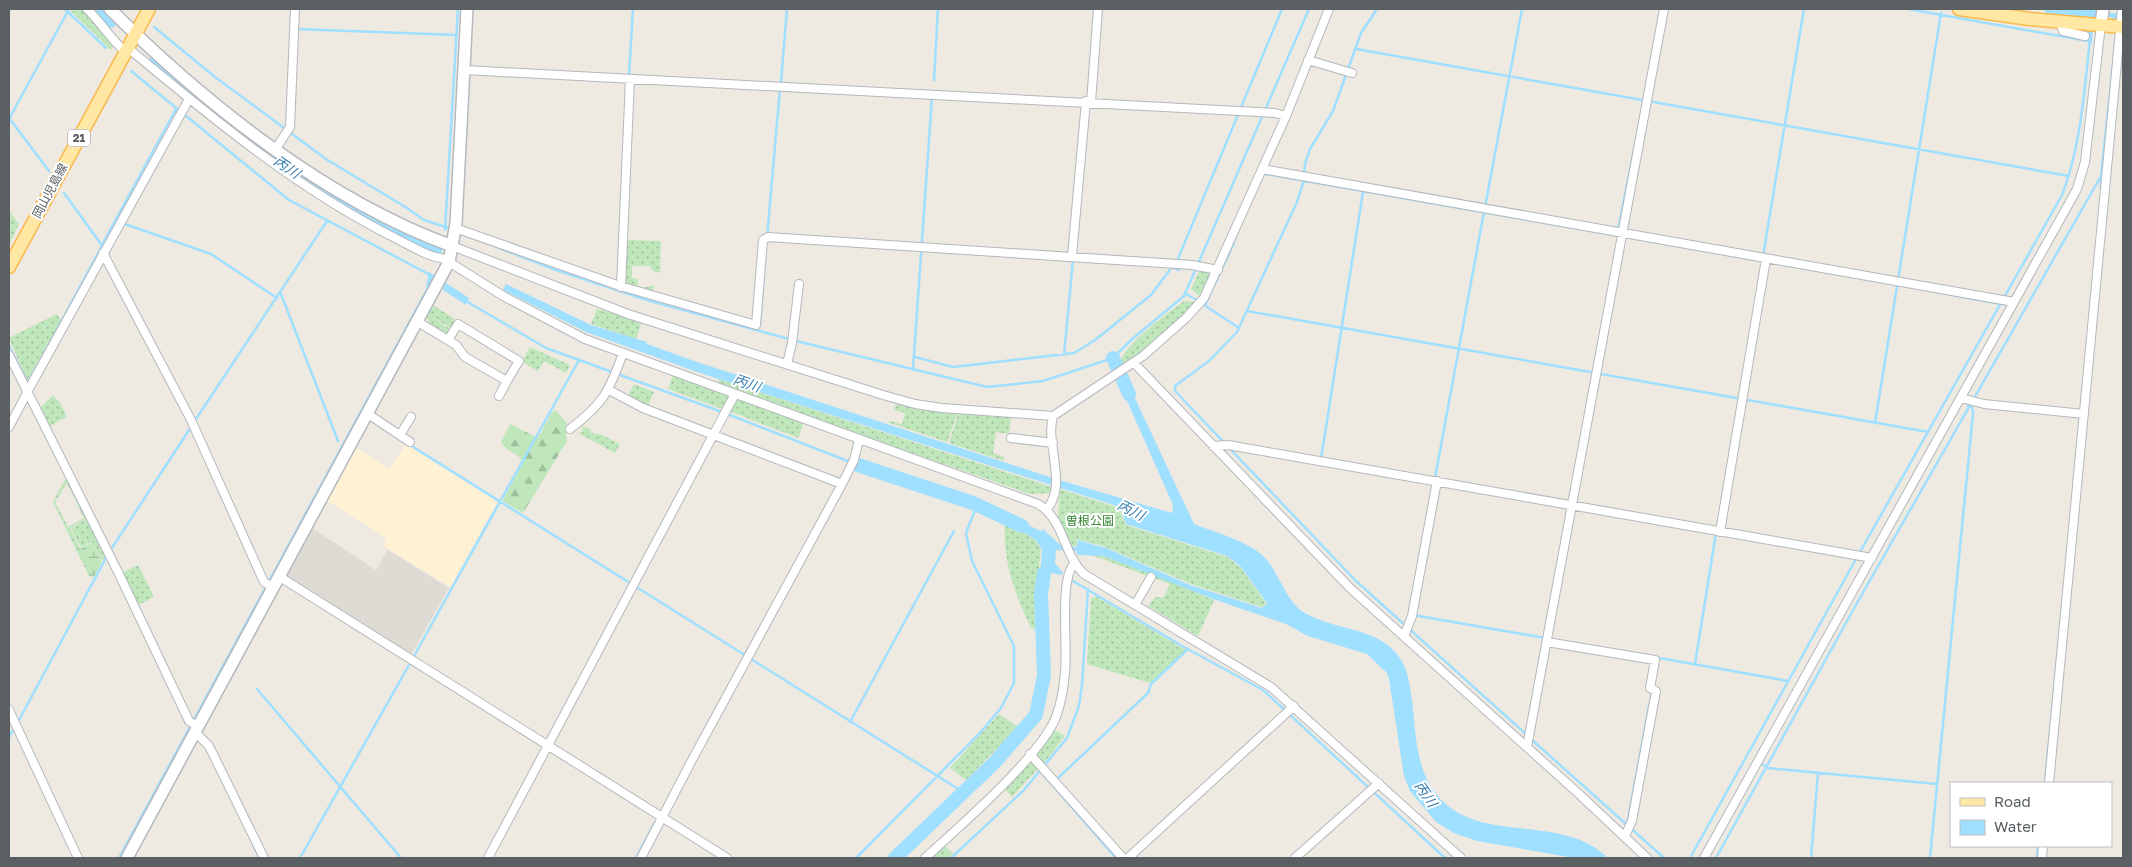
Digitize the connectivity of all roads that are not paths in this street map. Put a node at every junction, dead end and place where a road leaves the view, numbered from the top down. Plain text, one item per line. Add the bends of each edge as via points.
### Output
1 (87, 9) edge
2 (110, 9) edge
3 (295, 9) edge
4 (466, 9) edge
5 (1098, 9) edge
6 (1329, 9) edge
7 (1664, 9) edge
8 (1959, 9) edge
9 (147, 11) edge
10 (2102, 16) edge
11 (2122, 19) edge
12 (2060, 22) junction
13 (135, 34) junction
14 (2085, 36) dead end
15 (126, 49) junction
16 (1308, 60) junction
17 (464, 70) junction
18 (1349, 72) dead end
19 (630, 80) junction
20 (188, 99) junction
21 (1088, 102) junction
22 (1286, 116) junction
23 (275, 150) junction
24 (1262, 169) junction
25 (456, 228) junction
26 (1620, 235) junction
27 (452, 246) junction
28 (102, 252) junction
29 (1072, 256) junction
30 (449, 260) junction
31 (1764, 260) junction
32 (9, 267) edge
33 (1218, 270) junction
34 (799, 284) dead end
35 (619, 286) junction
36 (2006, 301) junction
37 (418, 322) junction
38 (448, 340) junction
39 (623, 353) junction
40 (9, 355) edge
41 (1134, 363) junction
42 (787, 364) junction
43 (507, 381) junction
44 (28, 390) junction
45 (609, 390) junction
46 (735, 394) junction
47 (499, 396) dead end
48 (1968, 400) junction
49 (368, 414) junction
50 (2082, 414) junction
51 (1053, 416) junction
52 (411, 417) dead end
53 (9, 427) edge
54 (570, 429) dead end
55 (712, 433) junction
56 (400, 434) junction
57 (1011, 438) dead end
58 (859, 440) junction
59 (410, 442) dead end
60 (1053, 443) junction
61 (1214, 446) junction
62 (840, 484) junction
63 (1436, 484) junction
64 (1571, 505) junction
65 (1047, 509) junction
66 (1718, 532) junction
67 (1872, 558) junction
68 (1074, 564) junction
69 (280, 577) junction
70 (1151, 577) dead end
71 (270, 586) junction
72 (1135, 605) junction
73 (1406, 630) junction
74 (1548, 640) junction
75 (9, 710) edge
76 (1289, 711) junction
77 (195, 727) junction
78 (1528, 740) junction
79 (548, 746) junction
80 (1030, 754) junction
81 (2049, 782) edge
82 (1374, 788) junction
83 (662, 817) junction
84 (1628, 830) junction
85 (78, 858) edge
86 (127, 858) edge
87 (264, 858) edge
88 (488, 858) edge
89 (641, 858) edge
90 (727, 858) edge
91 (925, 858) edge
92 (1124, 858) edge
93 (1295, 858) edge
94 (1461, 858) edge
95 (1647, 858) edge
96 (1704, 858) edge

1 - 15 street via 117,44
2 - 13 street
3 - 23 street via 288,131
4 - 17 street
5 - 21 street
6 - 16 street
7 - 26 street
8 - 12 main road
9 - 13 main road, 岡山児島線 / 21
10 - 11 main road
10 - 12 main road
10 - 36 street via 2082,177
11 - 50 street
12 - 14 street via 2063,31
13 - 15 main road, 岡山児島線 / 21
13 - 23 street
15 - 20 street
15 - 32 main road, 岡山児島線 / 21
16 - 18 street
16 - 22 street
17 - 19 street
17 - 25 street
19 - 21 street
19 - 35 street
20 - 28 street
20 - 30 street via 315,194 374,228 439,259
21 - 22 street
21 - 29 street
22 - 24 street
23 - 27 street via 375,212
24 - 26 street
24 - 33 street
25 - 27 street
25 - 35 street
26 - 31 street
26 - 64 street
27 - 30 street
27 - 42 street via 628,314
28 - 44 street
28 - 71 street via 191,420
29 - 33 street
29 - 35 street via 767,238 756,326
30 - 37 street
30 - 39 street via 505,297 585,339
31 - 36 street
31 - 66 street
33 - 41 street via 1201,302
34 - 42 street
36 - 48 street
37 - 38 street
37 - 49 street
38 - 43 street via 465,357
38 - 43 street via 458,324 519,361
39 - 45 street
39 - 46 street
40 - 44 street
41 - 51 street
41 - 61 street
42 - 51 street via 916,404
43 - 47 street
44 - 53 street
44 - 77 street
45 - 54 street via 595,409
45 - 55 street via 643,408
46 - 55 street
46 - 58 street
48 - 50 street
48 - 67 street
49 - 56 street
49 - 69 street
50 - 81 street
51 - 60 street
52 - 56 street
55 - 62 street
55 - 79 street
56 - 59 street
57 - 60 street
58 - 62 street via 853,462
58 - 65 street via 1022,496
60 - 65 street via 1055,491 1052,504
61 - 63 street via 1225,444
61 - 73 street via 1350,588
62 - 83 street
63 - 64 street
63 - 73 street via 1412,615
64 - 66 street
64 - 74 street
65 - 68 street via 1057,523
66 - 67 street
67 - 96 street
68 - 72 street via 1089,578
68 - 80 street via 1067,586 1066,671 1059,704 1052,725
69 - 71 street
69 - 79 street
70 - 72 street
71 - 77 street
72 - 76 street via 1259,679
73 - 78 street
74 - 78 street
74 - 84 street via 1655,660 1652,690 1656,691
75 - 85 street
76 - 82 street
76 - 92 street
77 - 86 street
77 - 87 street via 209,746
78 - 84 street
79 - 83 street
79 - 88 street
80 - 91 street
80 - 92 street
82 - 93 street
82 - 94 street
83 - 89 street
83 - 90 street
84 - 95 street

